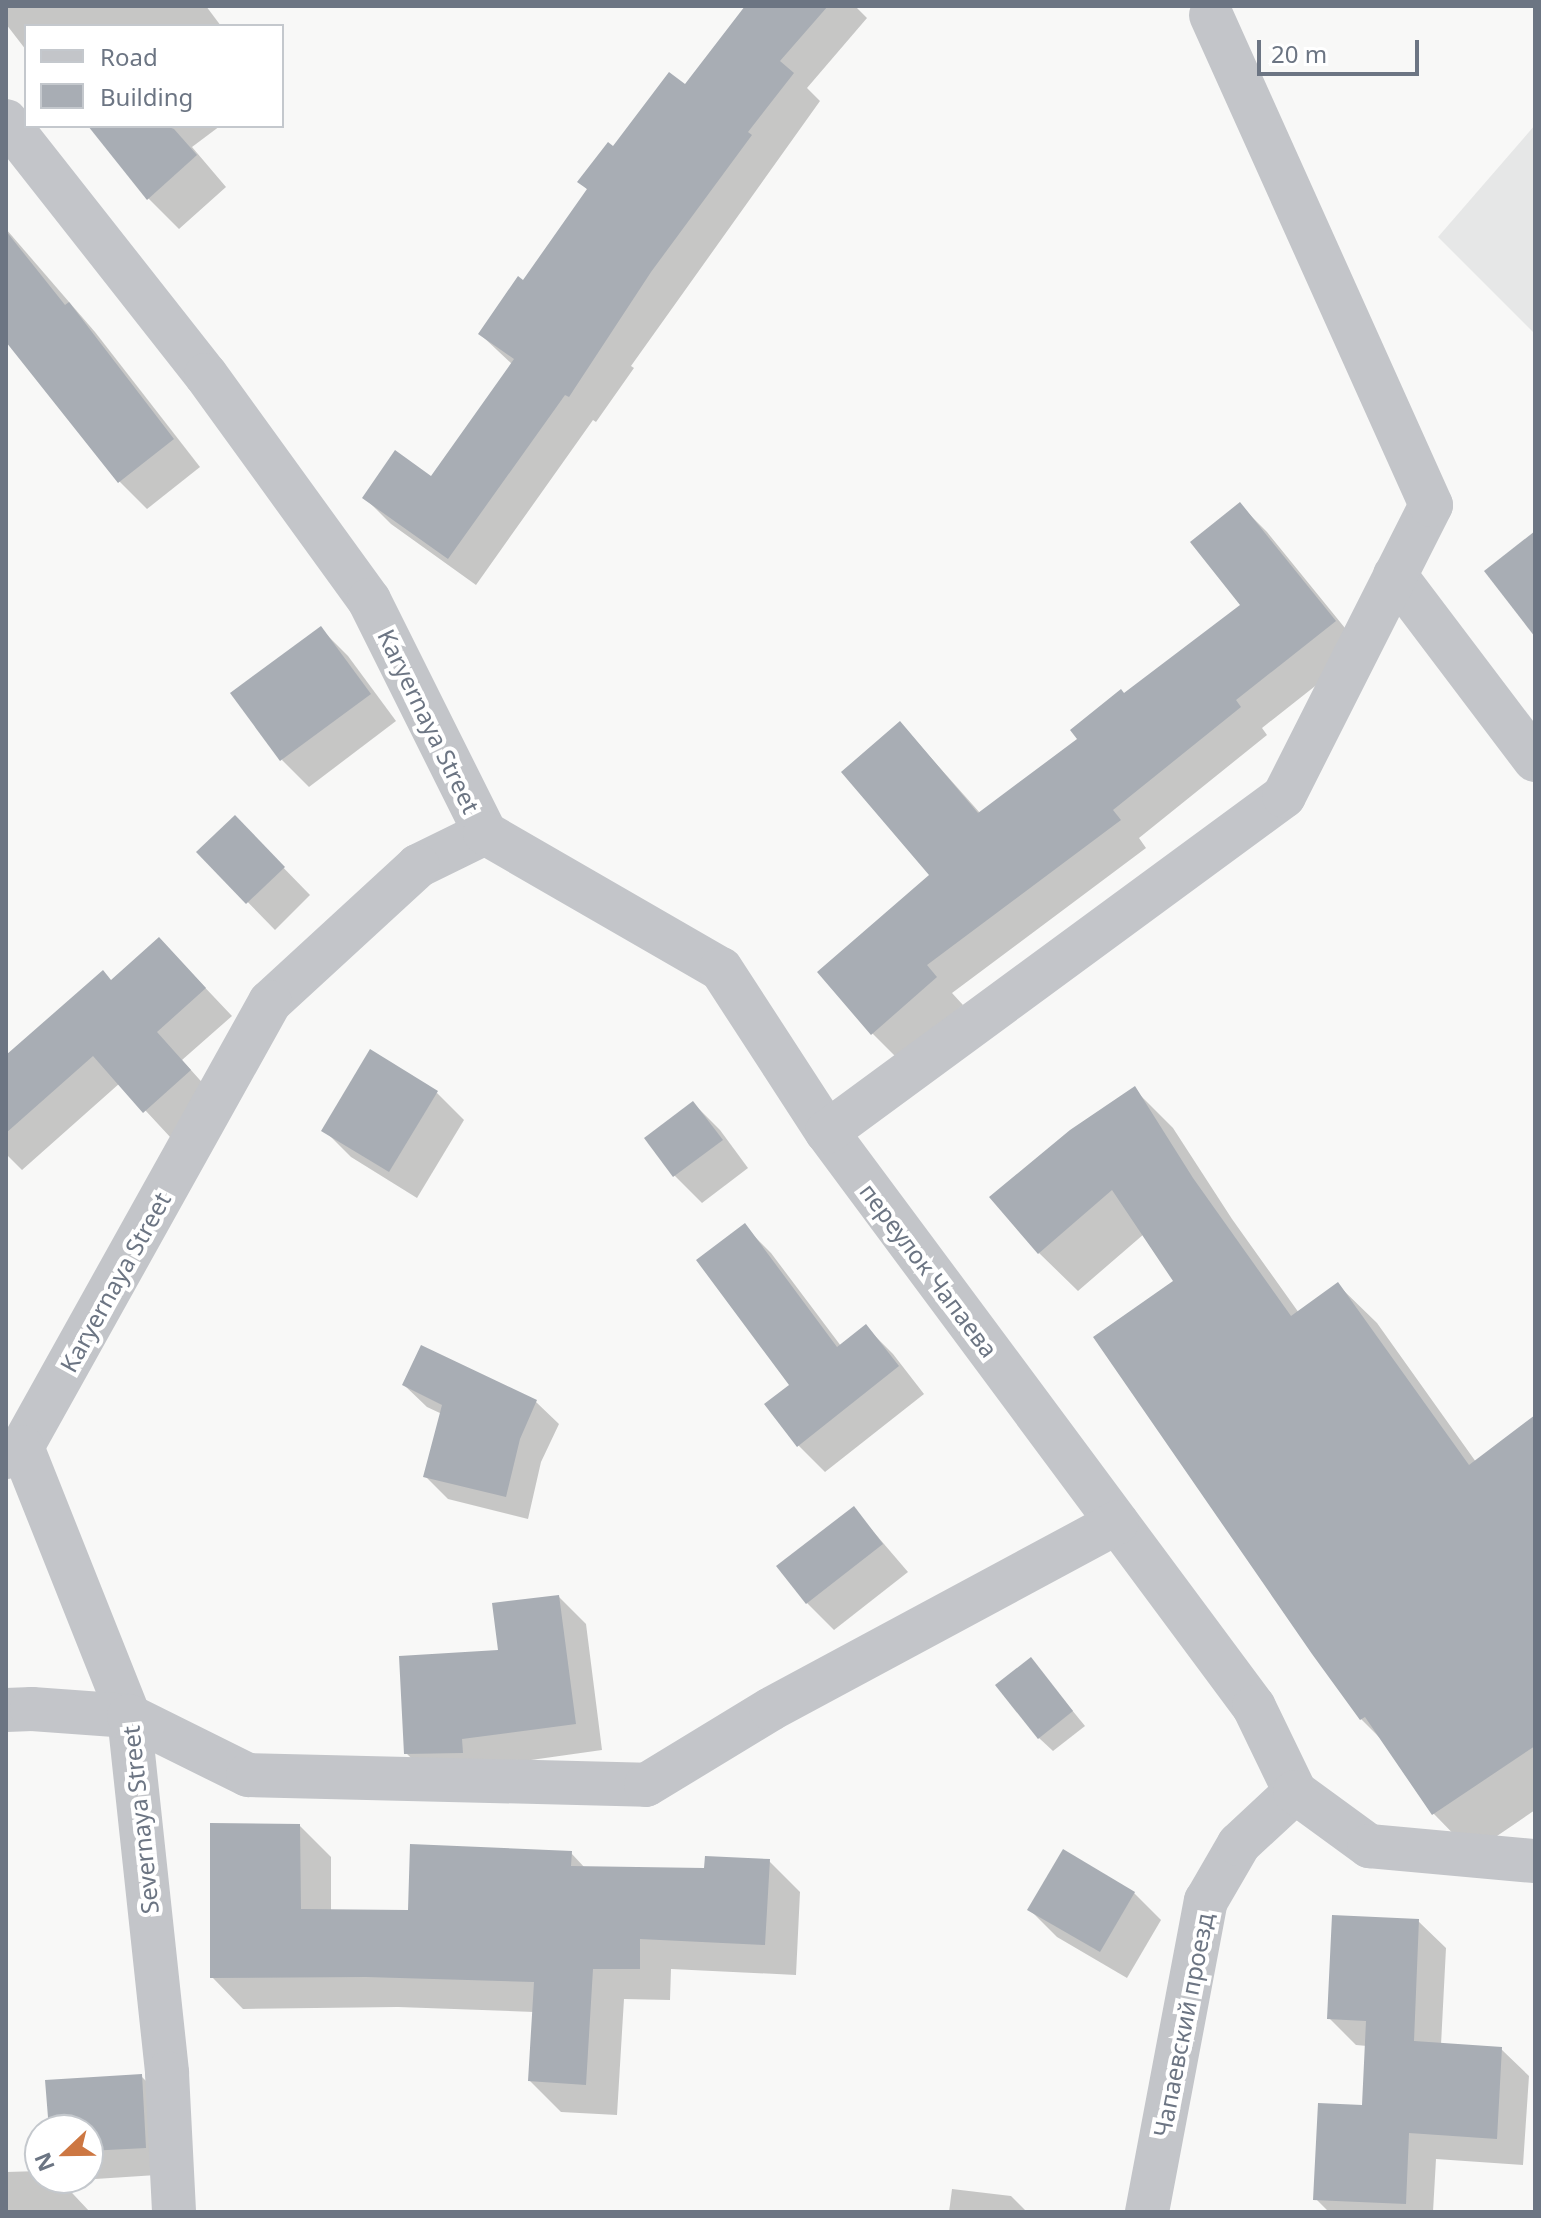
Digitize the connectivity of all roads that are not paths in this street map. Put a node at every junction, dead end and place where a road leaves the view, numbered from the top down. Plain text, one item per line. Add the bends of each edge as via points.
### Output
1 (1211, 15) dead end
2 (6, 121) edge
3 (1395, 575) junction
4 (1535, 760) edge
5 (485, 833) junction
6 (827, 1132) junction
7 (14, 1452) edge
8 (1117, 1523) junction
9 (6, 1710) edge
10 (129, 1716) junction
11 (1295, 1792) junction
12 (1535, 1861) edge
13 (174, 2212) edge
14 (1147, 2212) edge

1 - 3 street via 1431,505
2 - 5 street, Karyernaya Street via 206,375 369,600
3 - 4 street
3 - 6 street via 1284,796
5 - 6 street, переулок Чапаева via 721,969
5 - 7 street, Karyernaya Street via 418,866 270,1002
6 - 8 street, переулок Чапаева
7 - 10 street, Severnaya Street
8 - 10 street via 771,1709 646,1785 248,1775
8 - 11 street, переулок Чапаева via 1254,1707
9 - 10 street
10 - 13 street, Severnaya Street via 167,2073
11 - 12 street via 1369,1846
11 - 14 street, Чапаевский проезд via 1239,1844 1206,1901

